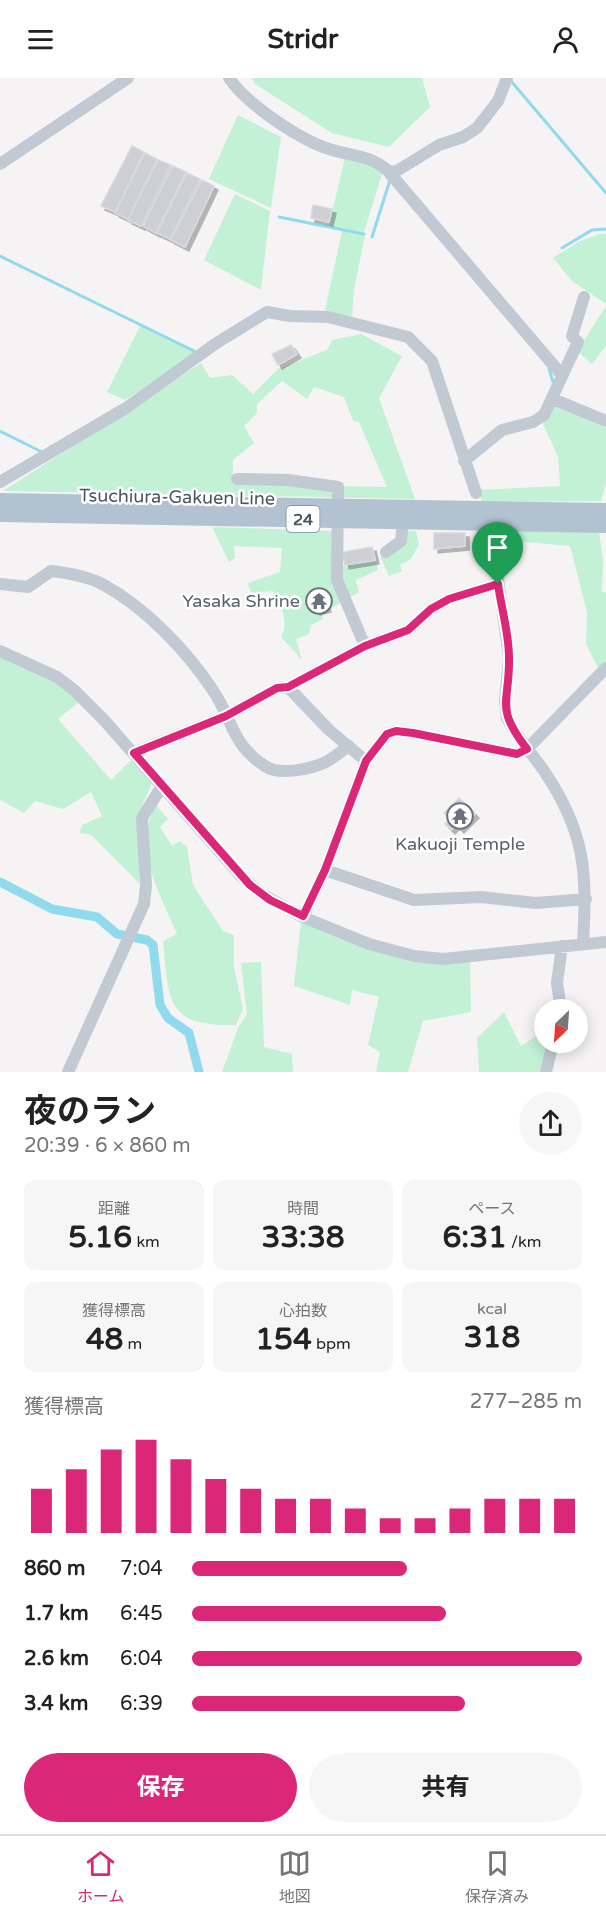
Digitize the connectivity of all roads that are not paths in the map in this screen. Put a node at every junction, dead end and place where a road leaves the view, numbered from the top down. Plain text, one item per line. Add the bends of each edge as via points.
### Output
1 (128, 78) edge
2 (228, 78) edge
3 (505, 79) edge
4 (0, 164) edge
5 (388, 171) junction
6 (584, 297) dead end
7 (561, 374) junction
8 (554, 399) junction
9 (606, 421) edge
10 (464, 461) junction
11 (237, 479) dead end
12 (0, 482) edge
13 (476, 493) dead end
14 (0, 501) edge
15 (606, 511) edge
16 (0, 514) edge
17 (403, 520) junction
18 (429, 521) junction
19 (606, 525) edge
20 (492, 536) dead end
21 (386, 552) dead end
22 (0, 584) edge
23 (498, 584) junction
24 (365, 646) junction
25 (0, 651) edge
26 (606, 668) edge
27 (288, 687) junction
28 (226, 716) junction
29 (349, 746) junction
30 (527, 749) junction
31 (134, 753) junction
32 (366, 761) junction
33 (162, 786) junction
34 (325, 870) junction
35 (586, 898) junction
36 (303, 916) junction
37 (606, 942) edge
38 (583, 944) junction
39 (562, 946) junction
40 (559, 999) edge
41 (550, 1053) edge
42 (68, 1072) edge
43 (546, 1072) edge

1 - 4 street
2 - 5 street via 253,106 298,133 327,149 376,160
3 - 5 street via 498,101 477,128 395,172
5 - 7 street
6 - 7 street via 572,336 578,342
7 - 8 street
8 - 9 street
8 - 10 street via 544,415 502,430
10 - 12 street via 432,361 408,337 328,317 267,312 126,408
10 - 13 street
11 - 24 street via 288,480 338,487 337,580
14 - 18 main road, Tsuchiura-Gakuen Line / 24
15 - 18 main road, Tsuchiura-Gakuen Line / 24
16 - 17 main road, Tsuchiura-Gakuen Line / 24
17 - 18 main road, Tsuchiura-Gakuen Line / 24
17 - 21 street via 401,541
18 - 19 main road, Tsuchiura-Gakuen Line / 24
20 - 23 street
22 - 28 street via 28,587 51,571 103,584 148,619 185,656 214,693
23 - 24 street via 449,599 408,630
23 - 30 street via 509,657 507,718
24 - 27 street
25 - 31 street via 57,677
26 - 30 street
27 - 28 street via 277,688
27 - 29 street
28 - 29 street via 238,743 266,767 281,772 325,762
28 - 31 street
29 - 32 street
30 - 32 street via 517,754 396,731 387,734
30 - 35 street via 572,822 583,859
31 - 33 street
32 - 34 street
33 - 36 street via 250,885
33 - 42 street via 142,818 144,904
34 - 35 street via 414,900 481,897 536,903
34 - 36 street
35 - 38 street
36 - 39 street via 369,944 414,956 443,959
37 - 38 street
38 - 39 street
39 - 40 street via 557,983
41 - 43 street

